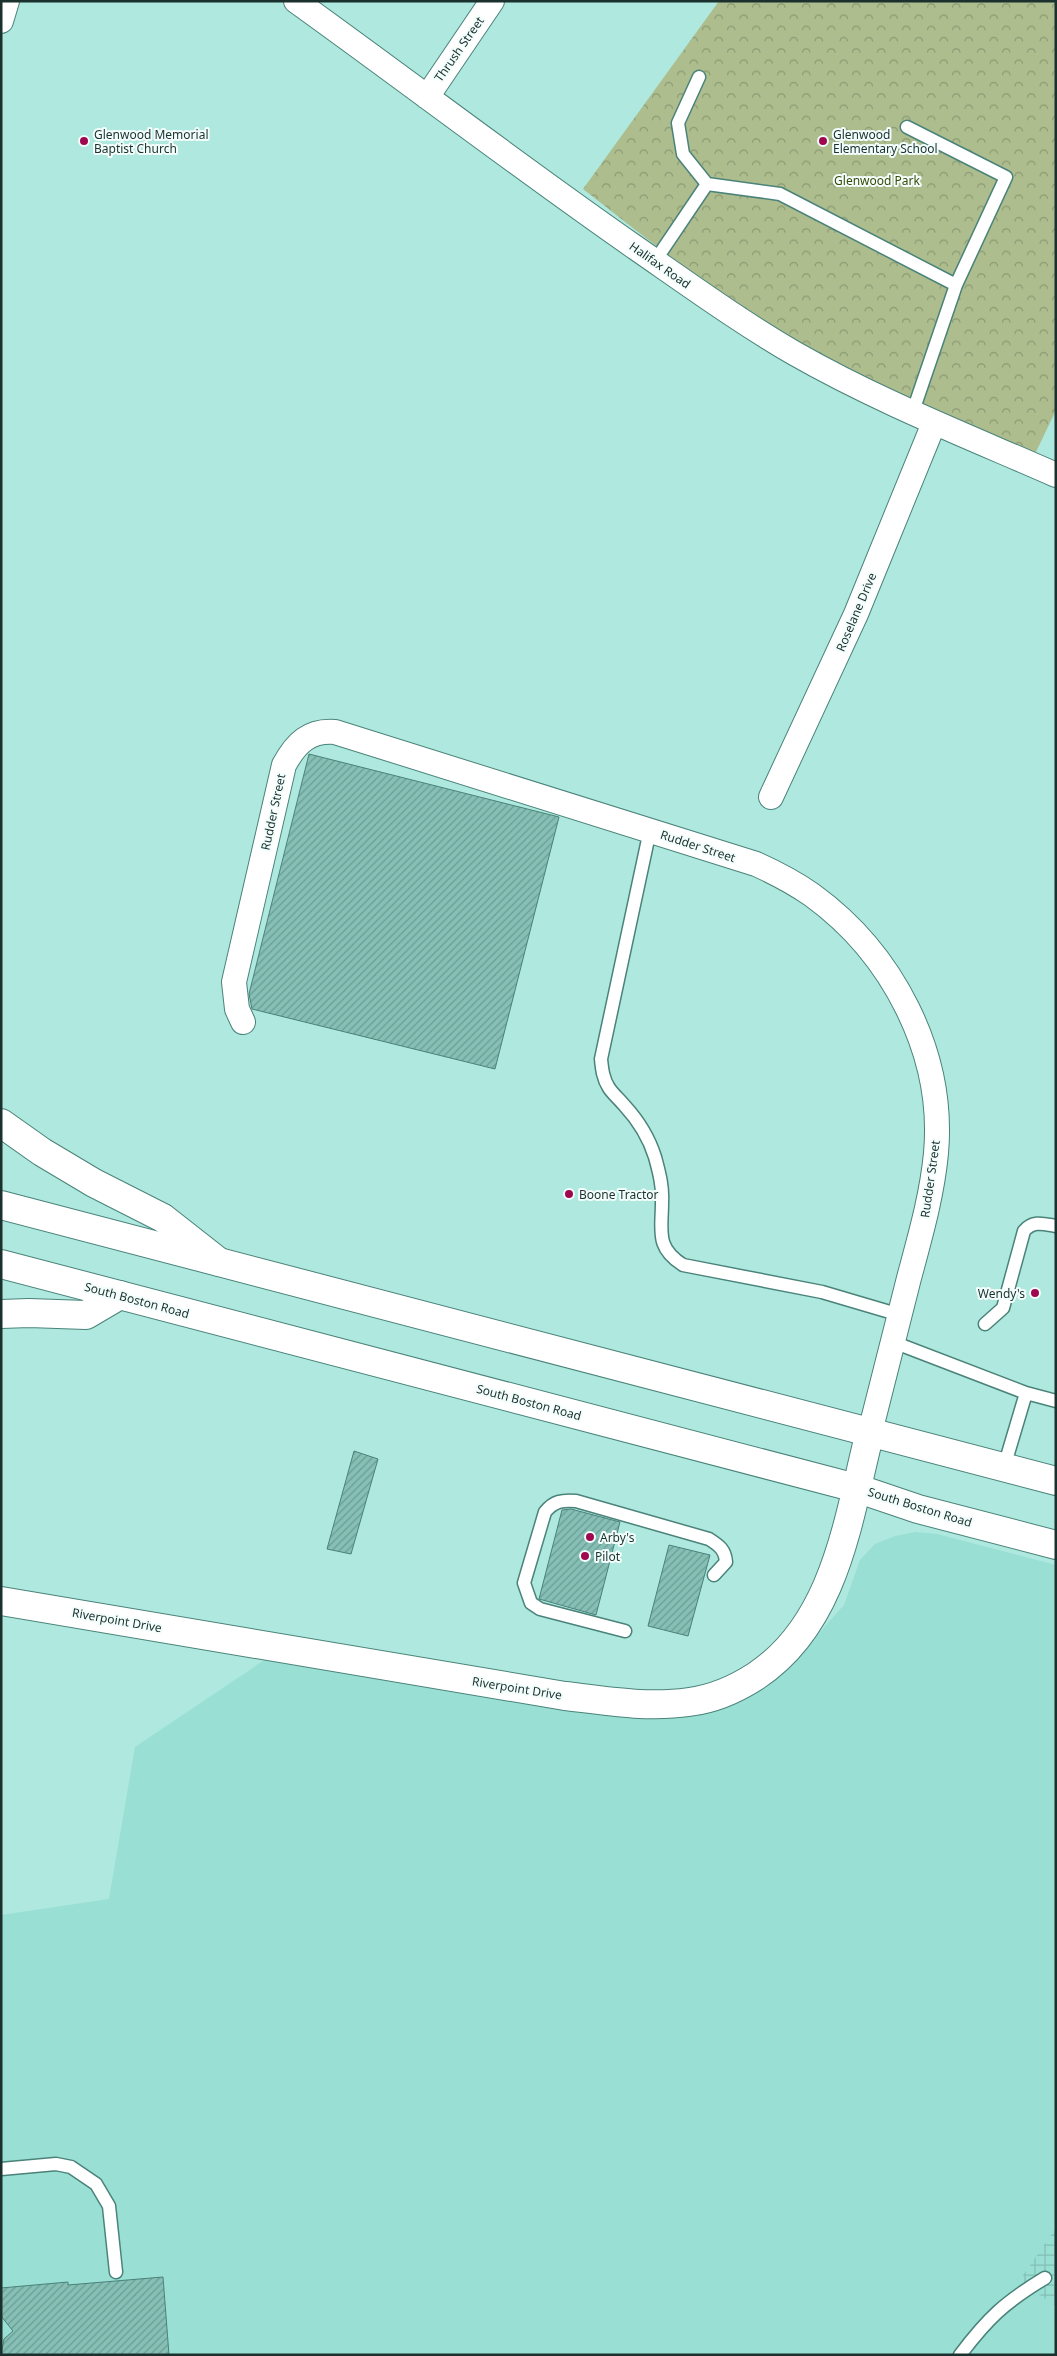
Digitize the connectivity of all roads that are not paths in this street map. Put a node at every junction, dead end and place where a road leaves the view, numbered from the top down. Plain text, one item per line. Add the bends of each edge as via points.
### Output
1 (7, 1) edge
2 (296, 1) edge
3 (492, 1) edge
4 (1, 21) edge
5 (699, 77) dead end
6 (426, 96) junction
7 (907, 127) dead end
8 (707, 184) junction
9 (655, 261) junction
10 (956, 285) junction
11 (912, 414) junction
12 (934, 423) junction
13 (1056, 475) edge
14 (771, 797) dead end
15 (650, 830) junction
16 (243, 1022) dead end
17 (1, 1123) edge
18 (1, 1205) edge
19 (1056, 1226) edge
20 (219, 1262) junction
21 (1, 1264) edge
22 (120, 1295) junction
23 (1, 1314) edge
24 (900, 1315) junction
25 (985, 1324) dead end
26 (893, 1342) junction
27 (1026, 1393) junction
28 (1056, 1401) edge
29 (870, 1432) junction
30 (1004, 1467) junction
31 (1056, 1481) edge
32 (856, 1488) junction
33 (1056, 1545) edge
34 (714, 1575) dead end
35 (1, 1601) edge
36 (625, 1631) dead end
37 (1, 2169) edge
38 (116, 2272) dead end
39 (1045, 2278) dead end
40 (960, 2355) edge

1 - 4 street
2 - 6 street, Halifax Road
3 - 6 street, Thrush Street
5 - 8 lane via 678,123 683,154
6 - 9 street, Halifax Road
7 - 10 lane via 1006,177
8 - 9 lane
8 - 10 lane via 780,194
9 - 11 street, Halifax Road via 792,352
10 - 11 lane
11 - 12 street, Halifax Road
12 - 13 street, Halifax Road
12 - 14 street, Roselane Drive via 856,614
15 - 16 street, Rudder Street via 335,732 311,735 292,750 284,765 234,982 237,1009
15 - 24 street, Rudder Street via 756,864 813,896 863,941 906,1003 923,1044 937,1117 936,1152 928,1206
15 - 24 lane via 601,1058 602,1074 609,1088 641,1127 653,1150 660,1175 663,1245 672,1258 683,1265 822,1292
17 - 20 main road via 79,1174 163,1218
18 - 20 main road
19 - 25 lane via 1033,1224 1024,1230 1003,1308
20 - 29 main road
21 - 22 main road, South Boston Road
22 - 23 main road via 86,1315
22 - 32 main road, South Boston Road
24 - 26 street, Rudder Street
26 - 27 lane
26 - 29 street, Rudder Street
27 - 28 lane
27 - 30 lane
29 - 30 main road
29 - 32 main road, Riverpoint Drive
30 - 31 main road
32 - 33 main road, South Boston Road via 918,1509
32 - 35 main road, Riverpoint Drive via 837,1561 824,1595 806,1627 785,1653 745,1683 721,1694 690,1702 607,1702 565,1696
34 - 36 lane via 726,1562 725,1553 709,1539 576,1501 552,1503 545,1512 524,1584 532,1603 540,1609
37 - 38 lane via 56,2164 71,2167 96,2184 109,2206
39 - 40 lane via 1014,2296 985,2323

